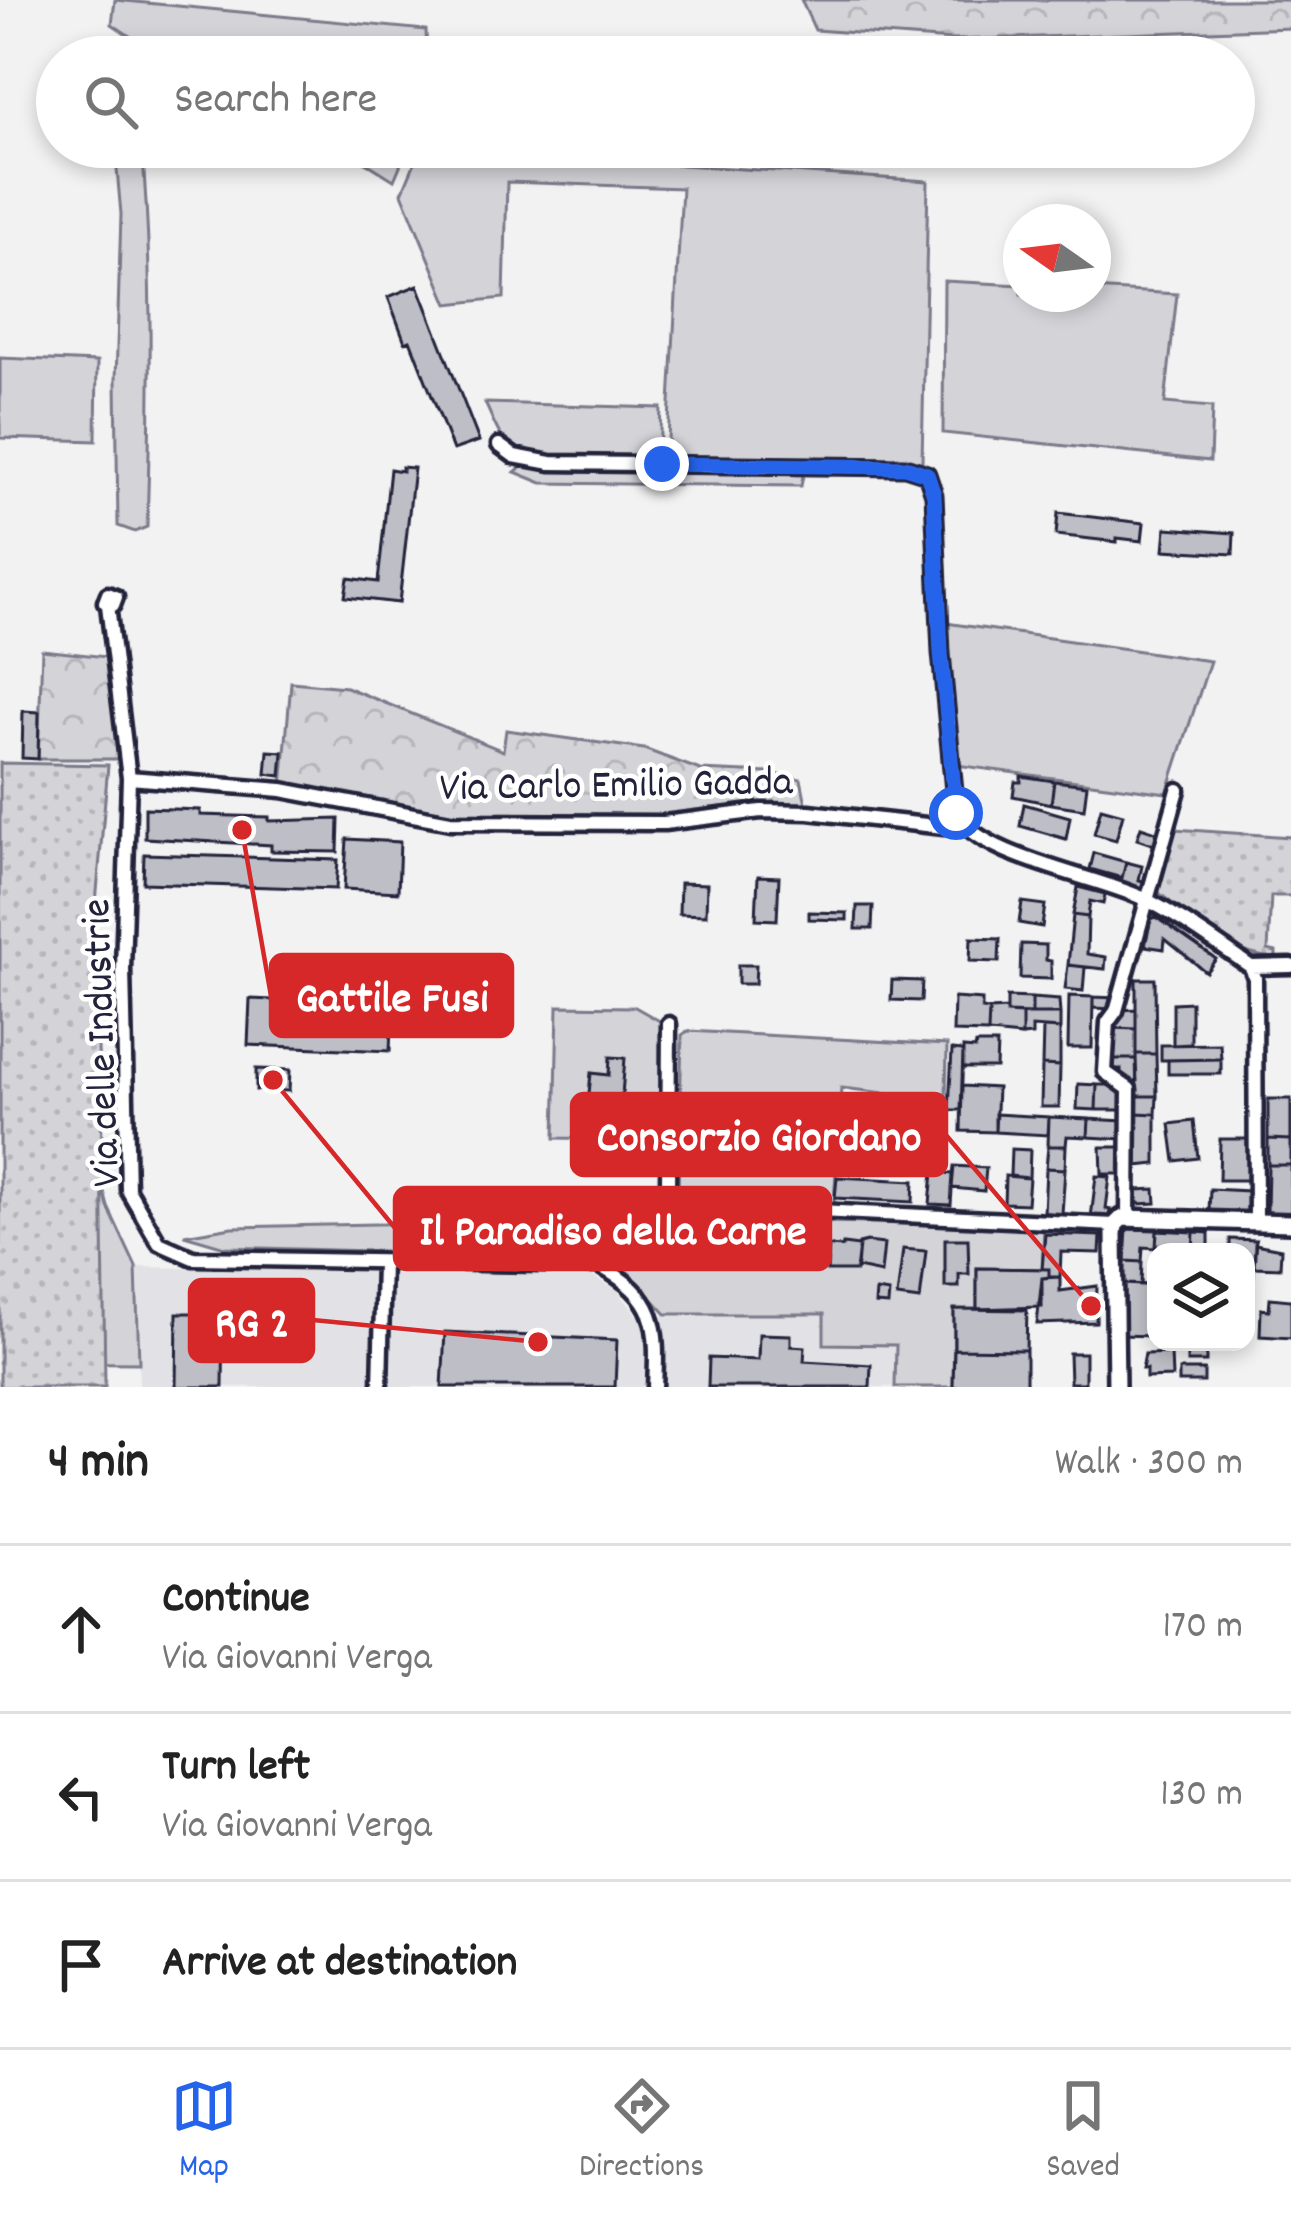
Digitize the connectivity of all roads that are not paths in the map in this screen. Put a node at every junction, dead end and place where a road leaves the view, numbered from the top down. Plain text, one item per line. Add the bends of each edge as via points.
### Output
1 (499, 445) dead end
2 (110, 597) dead end
3 (129, 778) junction
4 (1178, 790) dead end
5 (961, 822) junction
6 (1145, 899) junction
7 (1291, 966) edge
8 (1251, 967) junction
9 (669, 1024) dead end
10 (1121, 1221) junction
11 (1256, 1222) junction
12 (1291, 1223) edge
13 (382, 1262) junction
14 (380, 1387) edge
15 (655, 1387) edge
16 (1116, 1387) edge

1 - 5 street via 551,464 905,467 927,474 951,794
2 - 3 street, Via delle Industrie
3 - 5 street, Via Carlo Emilio Gadda via 282,790 450,823 664,823 761,811
3 - 13 street, Via delle Industrie via 128,1190 144,1223 159,1243 193,1258
4 - 6 street
5 - 6 street via 998,847
6 - 8 street
6 - 10 street via 1108,1022 1105,1072 1130,1089
7 - 8 street
8 - 11 street
9 - 10 street via 668,1190 675,1215
10 - 11 street
10 - 16 street
11 - 12 street
13 - 14 street
13 - 15 street, Via delle Industrie via 598,1265 622,1278 658,1330

